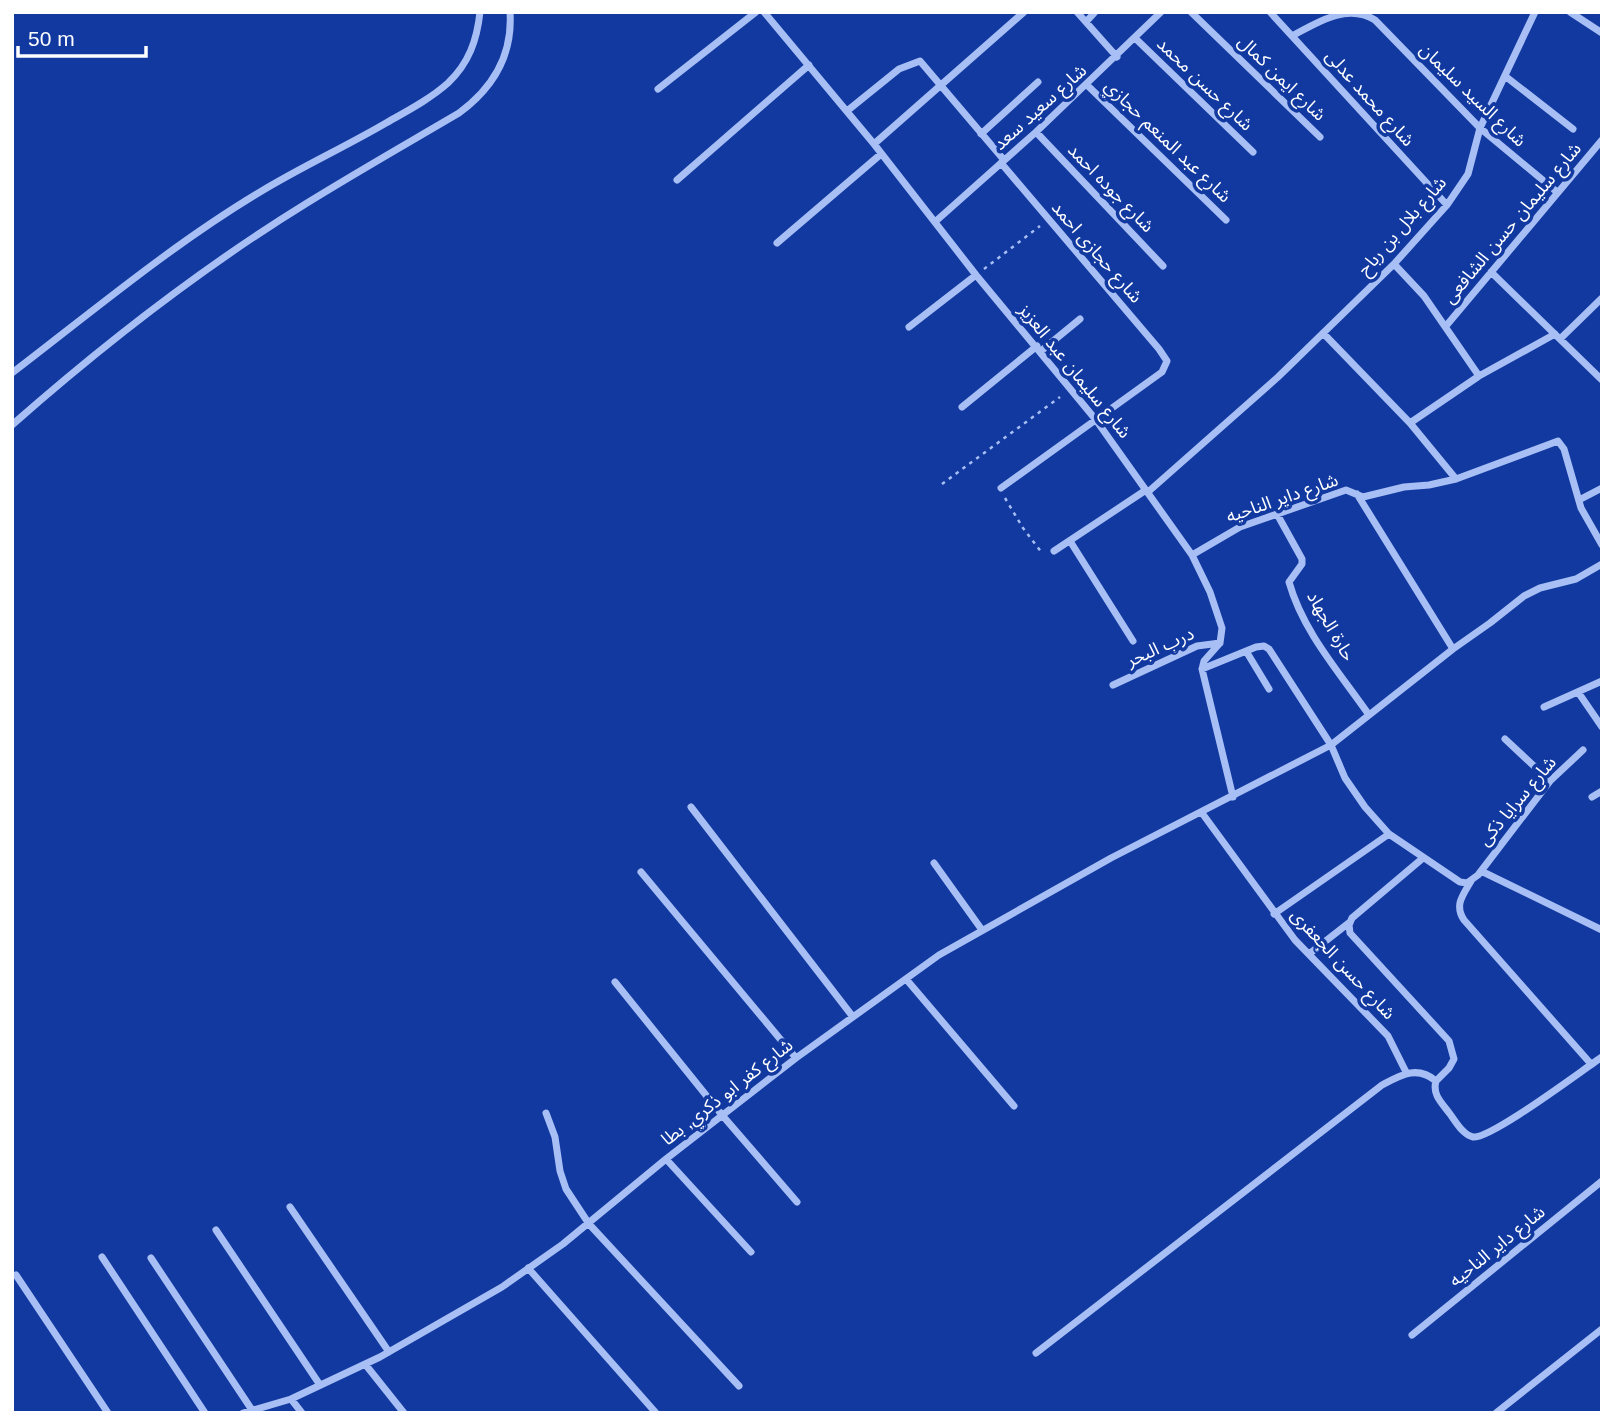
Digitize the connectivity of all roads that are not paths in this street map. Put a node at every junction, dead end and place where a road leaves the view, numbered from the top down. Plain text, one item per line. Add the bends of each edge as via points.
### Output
1 (480, 12) edge
2 (510, 12) edge
3 (756, 12) edge
4 (1024, 12) edge
5 (1077, 12) edge
6 (1095, 12) edge
7 (1161, 12) edge
8 (1191, 12) edge
9 (1270, 12) edge
10 (1535, 12) edge
11 (1570, 12) edge
12 (768, 13) edge
13 (1086, 22) junction
14 (1602, 33) edge
15 (1293, 36) junction
16 (1136, 39) junction
17 (1117, 57) junction
18 (809, 65) junction
19 (1505, 76) junction
20 (1038, 82) dead end
21 (1087, 85) junction
22 (940, 87) junction
23 (658, 89) dead end
24 (847, 111) junction
25 (1480, 128) junction
26 (1573, 128) dead end
27 (1036, 132) junction
28 (981, 134) junction
29 (1321, 136) dead end
30 (1602, 140) edge
31 (874, 144) junction
32 (1253, 152) dead end
33 (881, 154) junction
34 (1002, 162) junction
35 (677, 180) dead end
36 (1557, 192) junction
37 (1447, 205) junction
38 (1226, 220) dead end
39 (936, 221) junction
40 (777, 243) dead end
41 (1394, 264) junction
42 (1163, 266) dead end
43 (1491, 272) junction
44 (975, 275) junction
45 (1602, 298) edge
46 (1080, 319) dead end
47 (1447, 326) junction
48 (909, 327) dead end
49 (1323, 333) junction
50 (1557, 336) junction
51 (1039, 349) junction
52 (12, 373) edge
53 (1479, 376) junction
54 (1601, 379) edge
55 (962, 407) dead end
56 (1096, 420) junction
57 (1410, 423) junction
58 (12, 425) edge
59 (1456, 479) junction
60 (1001, 488) road end
61 (1602, 488) edge
62 (1147, 491) junction
63 (1357, 494) junction
64 (1579, 500) junction
65 (1277, 514) junction
66 (1070, 541) junction
67 (1602, 545) edge
68 (1054, 551) road end
69 (1192, 555) junction
70 (1602, 564) edge
71 (1133, 641) dead end
72 (1220, 643) junction
73 (1453, 649) junction
74 (1246, 651) junction
75 (1202, 669) junction
76 (1602, 681) edge
77 (1113, 685) dead end
78 (1269, 689) dead end
79 (1578, 692) junction
80 (1544, 707) dead end
81 (1369, 715) junction
82 (1602, 727) edge
83 (1506, 739) dead end
84 (1331, 745) junction
85 (1583, 750) dead end
86 (1550, 781) junction
87 (1602, 791) edge
88 (1233, 797) junction
89 (1592, 797) dead end
90 (691, 807) dead end
91 (1202, 813) junction
92 (1389, 834) junction
93 (1423, 858) junction
94 (933, 863) dead end
95 (642, 872) dead end
96 (1477, 875) junction
97 (1274, 914) junction
98 (1350, 921) junction
99 (982, 930) junction
100 (1602, 930) edge
101 (1309, 954) junction
102 (906, 979) junction
103 (615, 982) dead end
104 (853, 1017) junction
105 (1602, 1057) edge
106 (796, 1058) junction
107 (1591, 1064) junction
108 (1406, 1072) junction
109 (1436, 1081) junction
110 (1014, 1106) dead end
111 (546, 1113) dead end
112 (722, 1115) junction
113 (666, 1159) junction
114 (1602, 1181) edge
115 (797, 1202) dead end
116 (290, 1207) dead end
117 (589, 1224) junction
118 (216, 1230) dead end
119 (751, 1252) dead end
120 (102, 1256) dead end
121 (151, 1258) dead end
122 (528, 1268) junction
123 (16, 1275) dead end
124 (1602, 1329) edge
125 (1412, 1335) dead end
126 (389, 1352) junction
127 (1036, 1353) dead end
128 (365, 1364) junction
129 (320, 1385) junction
130 (739, 1385) dead end
131 (291, 1399) junction
132 (252, 1410) junction
133 (108, 1413) edge
134 (205, 1413) edge
135 (243, 1413) edge
136 (302, 1413) edge
137 (404, 1413) edge
138 (656, 1413) edge
139 (1496, 1413) edge

1 - 52 street via 468,58 435,94 228,213
2 - 58 street via 506,55 494,80 476,100 246,244 134,323
3 - 23 street
4 - 22 street
5 - 13 street
6 - 13 street
7 - 16 street, شارع سعيد سعد
8 - 29 street, شارع ايمن كمال
9 - 15 street, شارع محمد عدلى
10 - 19 street, شارع بلال بن رباح
11 - 14 street
12 - 18 street, شارع سليمان عبد العزيز
13 - 17 street
15 - 25 street, شارع السيد سليمان via 1338,15 1369,16
15 - 37 street, شارع محمد عدلى
16 - 17 street, شارع سعيد سعد
16 - 32 street, شارع حسن محمد
17 - 21 street, شارع سعيد سعد
18 - 24 street, شارع سليمان عبد العزيز
18 - 35 street
19 - 25 street, شارع بلال بن رباح
19 - 26 street
20 - 28 street
21 - 27 street, شارع سعيد سعد
21 - 38 street, شارع عبد المنعم حجازي
22 - 24 street, شارع حجازى احمد via 924,65 915,61
22 - 28 street, شارع حجازى احمد
22 - 31 street
24 - 31 street, شارع سليمان عبد العزيز
25 - 36 street, شارع السيد سليمان
25 - 37 street, شارع بلال بن رباح via 1471,167
27 - 34 street, شارع سعيد سعد
27 - 42 street, شارع جوده احمد
28 - 34 street, شارع حجازى احمد
30 - 36 street, شارع سليمان حسن الشافعى
31 - 33 street, شارع سليمان عبد العزيز
33 - 39 street, شارع سليمان عبد العزيز
33 - 40 street
34 - 39 street, شارع سعيد سعد
34 - 56 street, شارع حجازى احمد via 1167,361 1162,372
36 - 43 street, شارع سليمان حسن الشافعى
37 - 41 street, شارع بلال بن رباح
39 - 44 street, شارع سليمان عبد العزيز
41 - 47 street
41 - 49 street, شارع بلال بن رباح
43 - 47 street, شارع سليمان حسن الشافعى
43 - 50 street
44 - 48 street
44 - 51 street, شارع سليمان عبد العزيز
45 - 50 street
46 - 51 street
47 - 53 street
49 - 57 street
49 - 62 street, شارع بلال بن رباح
50 - 53 street
50 - 54 street
51 - 55 street
51 - 56 street, شارع سليمان عبد العزيز
53 - 57 street
56 - 60 street
56 - 62 street, شارع سليمان عبد العزيز
57 - 59 street
59 - 63 street, شارع داير الناحيه via 1363,497
59 - 64 street, شارع داير الناحيه via 1558,441
61 - 64 street
62 - 66 street, شارع بلال بن رباح
62 - 69 street, شارع سليمان عبد العزيز
63 - 65 street, شارع داير الناحيه via 1346,490
63 - 73 street
64 - 67 street, شارع داير الناحيه
65 - 69 street, شارع داير الناحيه via 1240,527
65 - 81 street, حارة الجهاد via 1302,559 1289,582 1300,610
66 - 68 street, شارع بلال بن رباح
66 - 71 street
69 - 72 street, شارع سليمان عبد العزيز via 1220,619
70 - 73 street via 1576,579 1524,596
72 - 75 street
72 - 77 street, درب البحر via 1196,646
73 - 81 street
74 - 75 street
74 - 78 street
74 - 84 street via 1269,649
75 - 88 street
76 - 79 street
79 - 80 street
79 - 82 street
81 - 84 street
83 - 86 street
84 - 88 street
84 - 92 street via 1349,785
85 - 86 street, شارع سرايا ذكى
86 - 96 street, شارع سرايا ذكى
87 - 89 street
88 - 91 street, شارع كفر ابو ذكري, بطا
90 - 104 street
91 - 97 street, شارع حسن الجعفرى
91 - 99 street, شارع كفر ابو ذكري, بطا
92 - 93 street
92 - 97 street
93 - 96 street via 1460,882 1467,883
93 - 98 street
94 - 99 street
95 - 106 street
96 - 100 street
96 - 107 street, شارع سرايا ذكى via 1459,904 1460,912
97 - 101 street, شارع حسن الجعفرى
98 - 101 street
98 - 109 street via 1350,933 1448,1041 1454,1059
99 - 102 street, شارع كفر ابو ذكري, بطا
101 - 108 street, شارع حسن الجعفرى via 1380,1025
102 - 104 street, شارع كفر ابو ذكري, بطا
102 - 110 street
103 - 112 street
104 - 106 street, شارع كفر ابو ذكري, بطا
105 - 107 street
106 - 112 street, شارع كفر ابو ذكري, بطا
107 - 109 street via 1476,1138 1467,1136 1437,1096
108 - 109 street via 1422,1072
108 - 127 street via 1371,1094
111 - 117 street via 566,1189
112 - 113 street, شارع كفر ابو ذكري, بطا
112 - 115 street
113 - 117 street, شارع كفر ابو ذكري, بطا
113 - 119 street
114 - 125 street, شارع داير الناحيه
116 - 126 street
117 - 122 street, شارع كفر ابو ذكري, بطا
117 - 130 street
118 - 129 street
120 - 134 street
121 - 132 street
122 - 126 street, شارع كفر ابو ذكري, بطا
122 - 138 street
123 - 133 street
124 - 139 street
126 - 128 street, شارع كفر ابو ذكري, بطا
128 - 129 street, شارع كفر ابو ذكري, بطا
128 - 137 street
129 - 131 street, شارع كفر ابو ذكري, بطا
131 - 132 street, شارع كفر ابو ذكري, بطا
131 - 136 street
132 - 135 street, شارع كفر ابو ذكري, بطا

